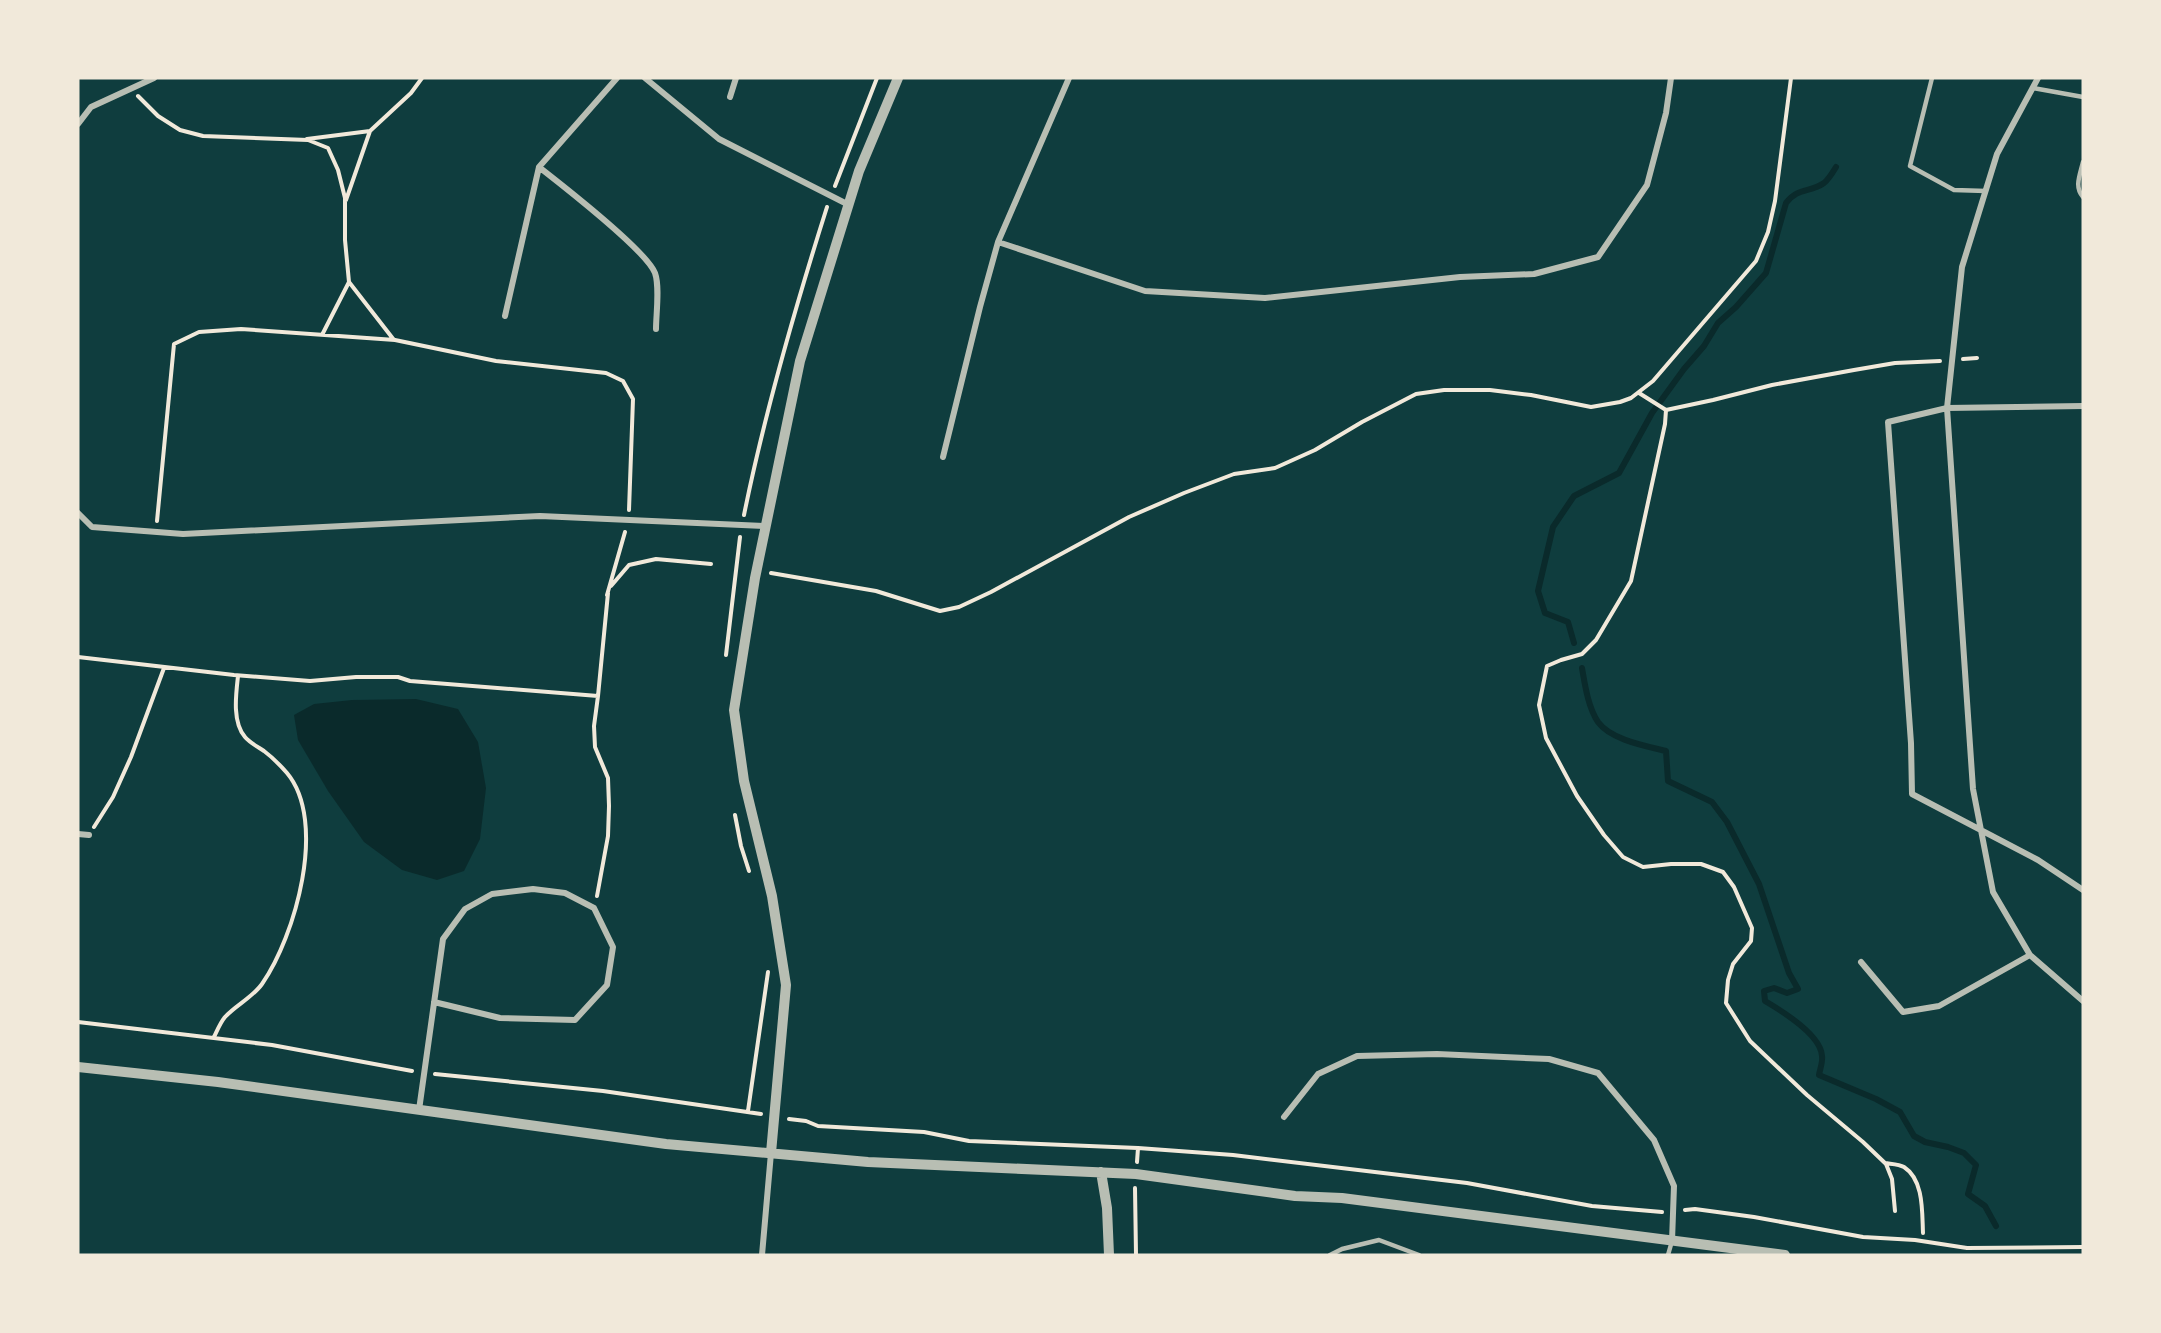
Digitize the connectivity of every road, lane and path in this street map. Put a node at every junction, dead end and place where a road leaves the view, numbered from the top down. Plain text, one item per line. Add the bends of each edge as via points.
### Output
1 (154, 78) edge
2 (422, 78) edge
3 (616, 78) edge
4 (645, 78) edge
5 (736, 78) edge
6 (898, 78) edge
7 (1069, 78) edge
8 (1671, 78) edge
9 (1791, 78) edge
10 (1932, 78) edge
11 (2038, 78) edge
12 (2033, 88) junction
13 (130, 89) junction
14 (730, 97) dead end
15 (2083, 97) edge
16 (78, 124) edge
17 (370, 130) junction
18 (303, 140) junction
19 (2083, 162) edge
20 (539, 167) junction
21 (1986, 191) junction
22 (2083, 197) edge
23 (345, 201) junction
24 (849, 205) junction
25 (998, 242) junction
26 (349, 282) junction
27 (505, 316) dead end
28 (656, 329) dead end
29 (322, 335) junction
30 (395, 340) junction
31 (1977, 358) dead end
32 (1952, 360) junction
33 (1639, 393) junction
34 (2083, 406) edge
35 (1947, 408) junction
36 (1666, 410) junction
37 (943, 457) dead end
38 (78, 513) edge
39 (628, 520) junction
40 (765, 526) junction
41 (157, 532) junction
42 (711, 564) dead end
43 (771, 573) dead end
44 (607, 595) junction
45 (78, 657) edge
46 (164, 668) junction
47 (238, 676) junction
48 (598, 696) junction
49 (1981, 830) junction
50 (78, 834) edge
51 (89, 835) joint
52 (2083, 890) edge
53 (594, 908) junction
54 (2030, 955) junction
55 (1862, 962) dead end
56 (2083, 1001) edge
57 (434, 1002) junction
58 (78, 1022) edge
59 (214, 1037) junction
60 (78, 1066) edge
61 (423, 1073) junction
62 (419, 1110) junction
63 (1284, 1117) dead end
64 (774, 1118) junction
65 (1137, 1148) junction
66 (771, 1153) junction
67 (1885, 1163) junction
68 (1101, 1172) junction
69 (1136, 1174) junction
70 (1895, 1211) dead end
71 (1673, 1212) junction
72 (1923, 1233) dead end
73 (1672, 1241) junction
74 (2083, 1247) edge
75 (762, 1255) edge
76 (1110, 1255) edge
77 (1136, 1255) edge
78 (1330, 1255) edge
79 (1419, 1255) edge
80 (1668, 1255) edge
81 (1785, 1255) edge

1 - 13 street
2 - 17 path
3 - 20 street
4 - 24 street via 719,139
5 - 14 street
6 - 24 street
7 - 25 street
8 - 25 street via 1647,185 1598,257 1534,274 1452,278 1265,298 1145,291
9 - 33 path via 1775,201 1756,261
10 - 21 lane via 1910,166 1954,190
11 - 12 street
12 - 15 lane
12 - 21 street via 1997,154
13 - 16 street via 91,107
13 - 18 path via 158,116 180,130 202,136
17 - 18 path
17 - 23 path
18 - 23 path via 328,148
19 - 22 lane via 2078,191
20 - 27 street
20 - 28 street via 641,254 655,273
21 - 32 street via 1962,267
23 - 26 path
24 - 40 street via 800,361
25 - 37 street
26 - 29 path
26 - 30 path
29 - 30 path
29 - 41 path via 241,329 199,332 174,345
30 - 39 path via 496,362 606,373 623,381 633,399
31 - 32 path
32 - 35 street
32 - 36 path via 1854,370
33 - 36 path
33 - 43 path via 1620,402 1592,407 1490,390 1416,394 1315,450 1275,468 1234,474 1184,493 1129,517 992,592 940,611 876,591
34 - 35 street
35 - 49 street via 1973,789
35 - 49 street via 1888,422 1912,794
36 - 67 path via 1631,581 1596,640 1582,654 1547,666 1539,705 1546,738 1577,796 1623,857 1643,867 1701,864 1723,872 1734,886 1752,928 1751,941 1732,964 1726,1003 1749,1041
38 - 41 street via 92,527
39 - 40 street
39 - 41 street via 540,516 183,534
39 - 44 path
40 - 64 street via 734,710 744,781 772,896 786,985
42 - 44 path via 656,560 629,565
44 - 48 path
45 - 46 path
46 - 47 path
46 - 51 path via 131,757 113,797
47 - 48 path via 310,681 398,677
47 - 59 path via 238,719 244,737 288,775 302,803 306,826 304,861 298,903 274,966 261,987 224,1018
48 - 53 path via 595,747 609,778 609,806 602,880
49 - 52 street via 2038,860
49 - 54 street via 1993,892
50 - 51 street
53 - 57 street via 565,893 533,890 492,894 465,909 443,939
53 - 57 street via 613,947 607,985 574,1020 500,1018
54 - 55 street via 1939,1006 1903,1012
54 - 56 street
57 - 61 street
58 - 59 path
59 - 61 path
60 - 62 street
61 - 62 street
61 - 64 path via 603,1091
62 - 66 street via 666,1144
63 - 71 street via 1318,1074 1357,1056 1437,1054 1549,1059 1598,1073 1654,1140 1674,1186
64 - 65 path via 818,1126 924,1132 969,1141
64 - 66 street
65 - 69 path
65 - 71 path via 1373,1171 1592,1206
66 - 68 street via 868,1162
66 - 75 street
67 - 70 path via 1892,1179
67 - 72 path via 1903,1166 1917,1181
68 - 69 street
68 - 76 street
69 - 73 street
69 - 77 path
71 - 73 street
71 - 74 path via 1695,1209 1863,1237 1968,1248
73 - 80 lane
73 - 81 street
78 - 79 lane via 1379,1240

